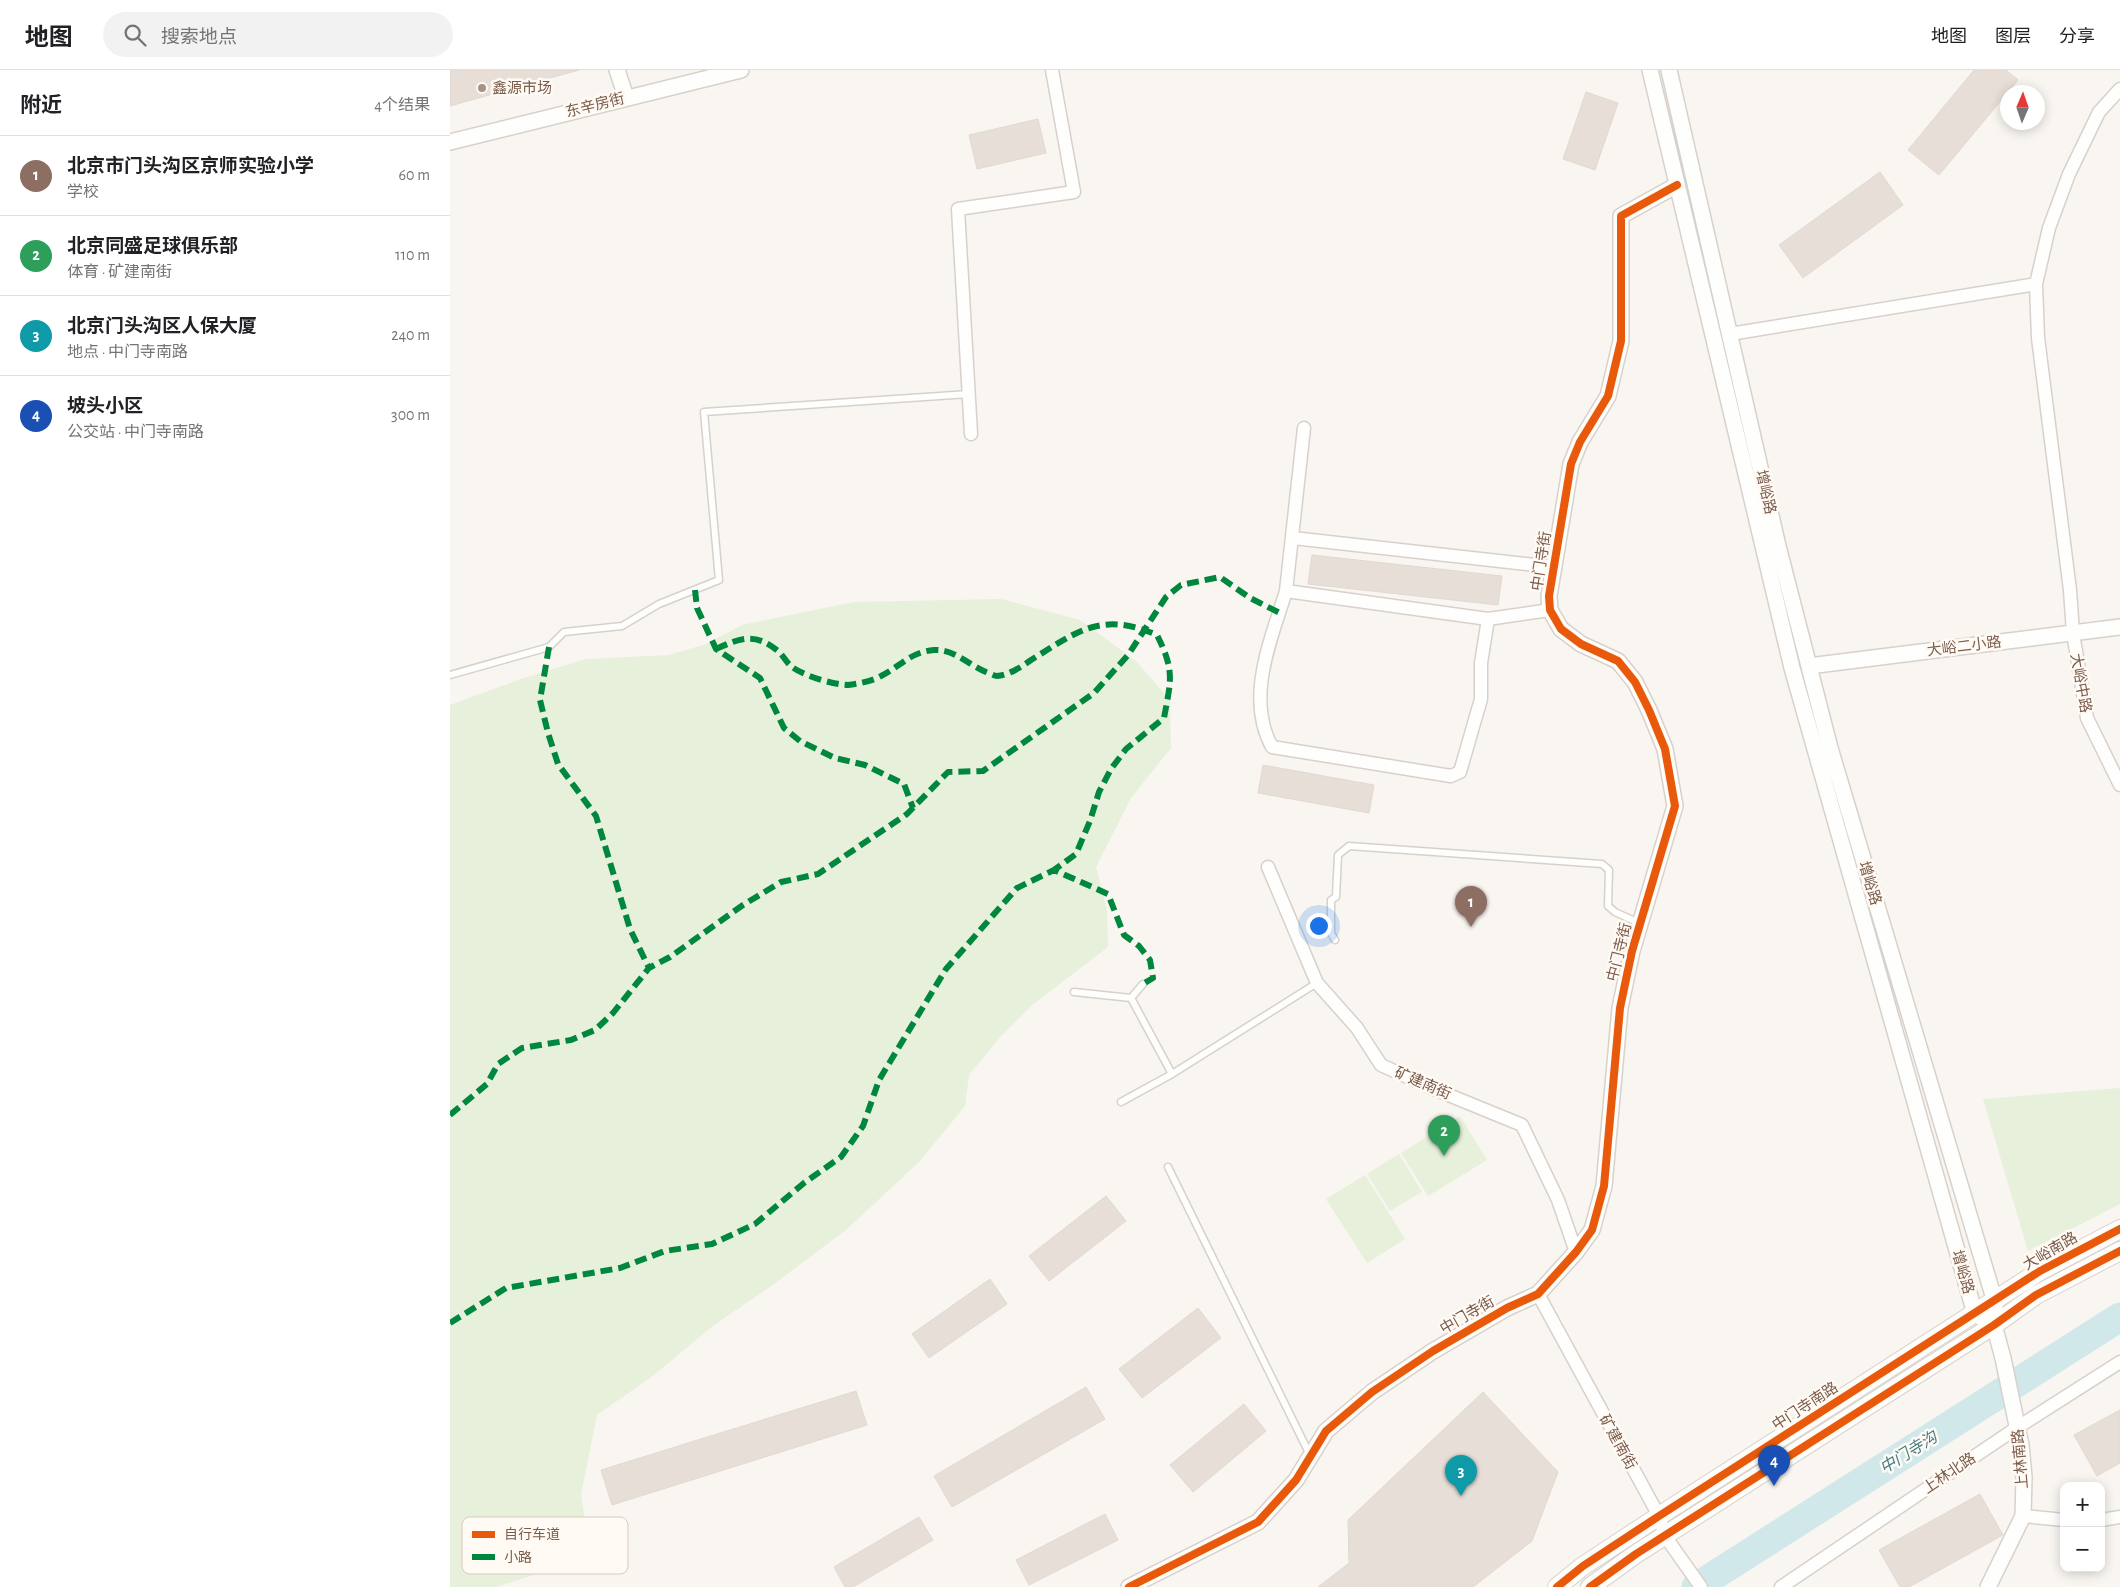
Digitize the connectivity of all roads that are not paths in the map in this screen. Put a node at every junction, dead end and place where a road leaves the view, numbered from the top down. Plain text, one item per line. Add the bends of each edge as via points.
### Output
1 (617, 70) edge
2 (741, 70) edge
3 (1052, 70) edge
4 (1650, 70) edge
5 (1669, 70) edge
6 (2120, 89) edge
7 (626, 97) junction
8 (450, 142) edge
9 (1677, 185) junction
10 (2036, 284) junction
11 (1730, 334) junction
12 (969, 394) junction
13 (1304, 428) dead end
14 (971, 434) dead end
15 (1293, 538) junction
16 (1553, 567) junction
17 (1286, 591) junction
18 (1550, 610) junction
19 (1488, 619) junction
20 (2120, 626) edge
21 (2073, 632) junction
22 (1809, 666) junction
23 (450, 675) edge
24 (2120, 786) edge
25 (1268, 867) dead end
26 (1640, 924) junction
27 (1335, 940) dead end
28 (1143, 984) dead end
29 (1317, 984) junction
30 (1074, 992) dead end
31 (1131, 998) junction
32 (1172, 1074) junction
33 (1122, 1102) dead end
34 (1168, 1167) dead end
35 (2120, 1229) edge
36 (2120, 1251) edge
37 (1576, 1252) junction
38 (1538, 1294) junction
39 (1995, 1302) junction
40 (1975, 1314) junction
41 (1994, 1325) junction
42 (2120, 1362) edge
43 (2018, 1427) junction
44 (1311, 1456) junction
45 (1658, 1516) junction
46 (2023, 1516) junction
47 (2120, 1517) edge
48 (2105, 1519) edge
49 (2060, 1520) edge
50 (1665, 1536) junction
51 (1129, 1587) edge
52 (1556, 1587) edge
53 (1590, 1587) edge
54 (1701, 1587) edge
55 (1780, 1587) edge
56 (1988, 1587) edge

1 - 7 street
2 - 7 street, 东辛房街
3 - 12 street via 1074,192 958,209
4 - 9 street, 增峪路
5 - 11 street, 增峪路
6 - 10 street, 大峪中路 via 2099,112 2069,174 2048,228
7 - 8 street, 东辛房街
9 - 16 street, 中门寺街 via 1621,216 1620,341 1608,396 1580,442 1571,464
9 - 40 street, 增峪路 via 1792,668
10 - 11 street
10 - 21 street, 大峪中路 via 2038,338
11 - 22 street, 增峪路
12 - 14 street
12 - 23 lane via 704,412 719,580 659,604 622,626 564,632 550,647
13 - 15 street
15 - 16 street
15 - 17 street
16 - 18 street, 中门寺街 via 1548,596
17 - 19 street
17 - 19 street via 1262,670 1260,693 1265,734 1272,747 1451,776 1460,772 1481,699 1480,663
18 - 19 street
18 - 26 street, 中门寺街 via 1561,629 1581,644 1618,661 1635,682 1650,710 1665,749 1675,806
20 - 21 street, 大峪二小路
21 - 22 street, 大峪二小路
21 - 24 street, 大峪中路 via 2087,718
22 - 39 street, 增峪路 via 1833,757
25 - 29 street, 矿建南街
26 - 27 lane via 1608,906 1609,870 1602,864 1349,846 1338,855 1336,897 1331,900 1331,933
26 - 37 street, 中门寺街 via 1620,1008 1604,1186 1592,1230
28 - 31 lane
29 - 32 lane
29 - 37 street, 矿建南街 via 1358,1028 1381,1065 1522,1125 1558,1200
30 - 31 lane
31 - 32 lane
32 - 33 lane
34 - 44 lane
35 - 39 main road, 大峪南路 via 2040,1271
36 - 41 main road via 2036,1295
37 - 38 street, 中门寺街
38 - 44 street, 中门寺街 via 1433,1351 1372,1392 1326,1432
38 - 45 street, 矿建南街
39 - 40 main road, 中门寺南路
39 - 41 street, 增峪路
40 - 41 street, 增峪路
40 - 45 main road, 中门寺南路
41 - 43 street, 上林南路
41 - 50 main road
42 - 43 street, 上林北路
43 - 46 street, 上林南路 via 2024,1477
43 - 55 street, 上林北路
44 - 51 street, 中门寺街 via 1296,1480 1258,1522
45 - 50 street, 矿建南街
45 - 52 main road, 中门寺南路
46 - 49 street
46 - 56 street, 上林南路
47 - 48 street
50 - 53 main road
50 - 54 street, 矿建南街

